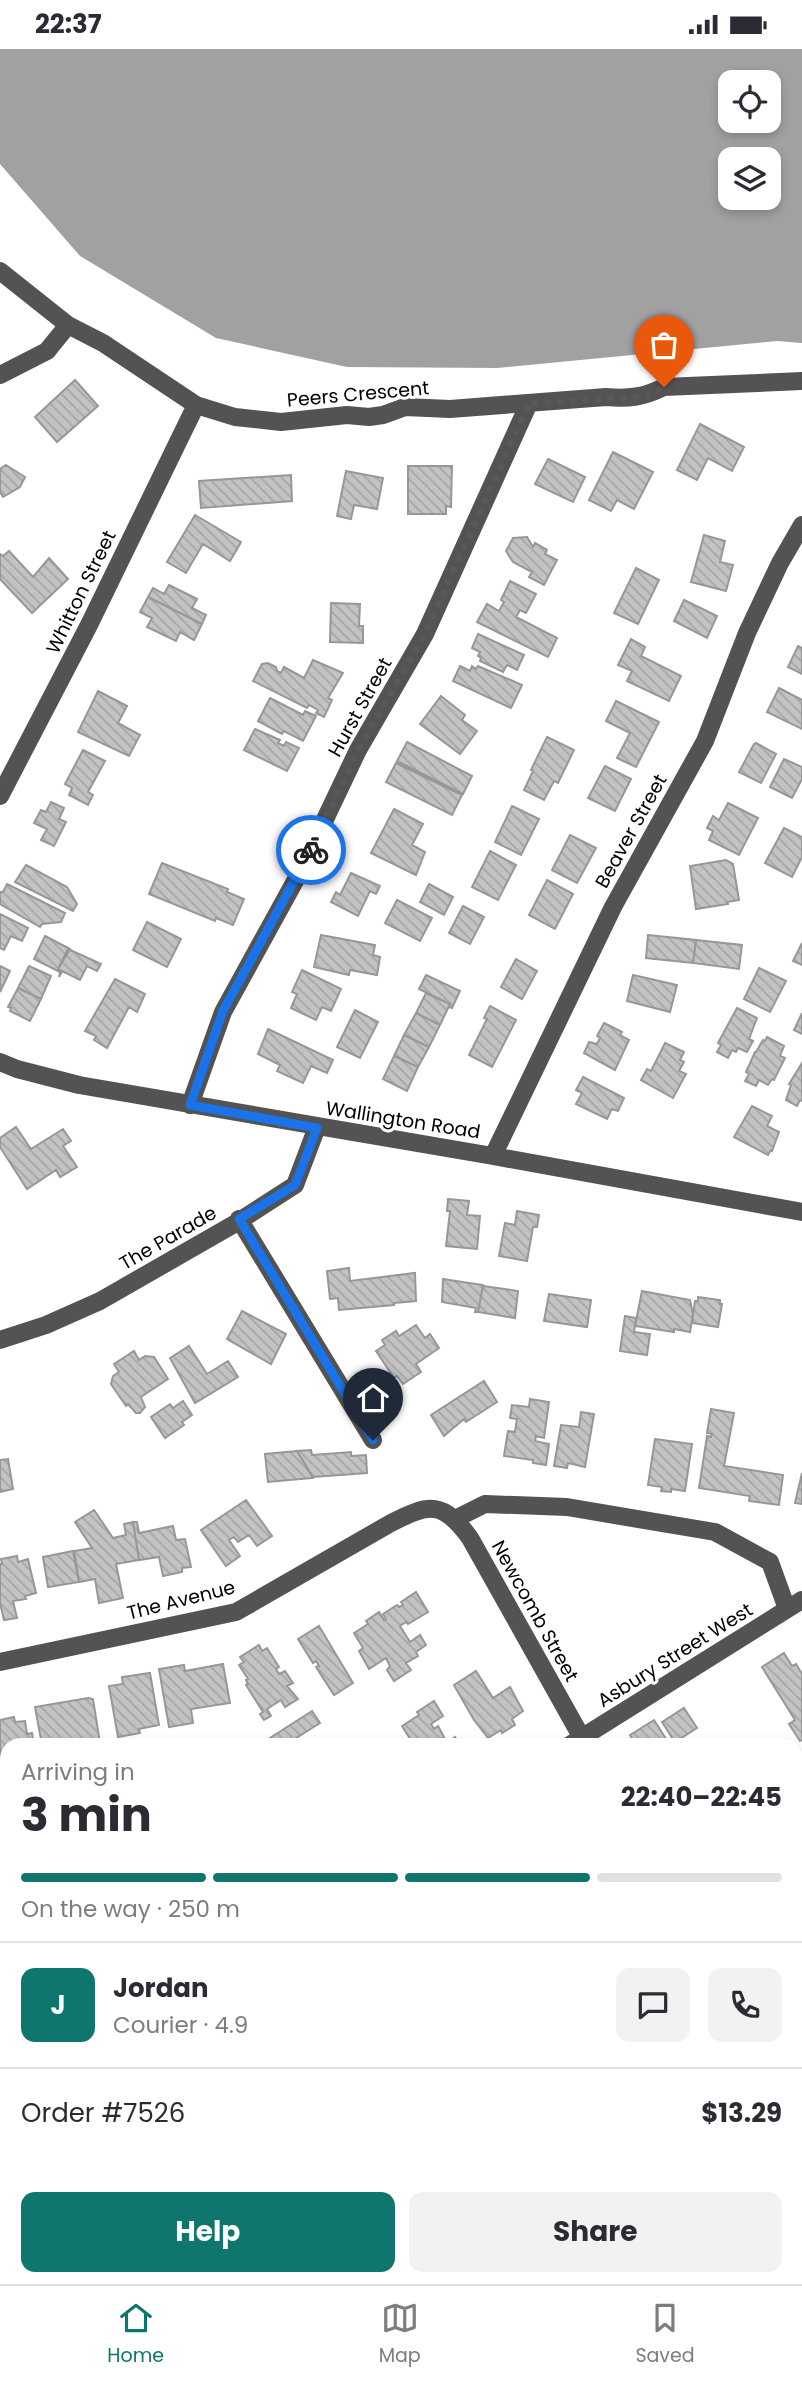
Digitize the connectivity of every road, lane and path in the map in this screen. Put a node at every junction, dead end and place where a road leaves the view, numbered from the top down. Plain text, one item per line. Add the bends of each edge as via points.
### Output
1 (0, 271) edge
2 (68, 325) junction
3 (0, 375) edge
4 (802, 381) edge
5 (529, 403) junction
6 (196, 405) junction
7 (802, 525) edge
8 (0, 796) edge
9 (0, 1062) edge
10 (190, 1105) junction
11 (317, 1128) junction
12 (493, 1156) junction
13 (802, 1212) edge
14 (239, 1219) junction
15 (0, 1340) edge
16 (373, 1440) dead end
17 (434, 1507) joint
18 (456, 1519) junction
19 (794, 1604) edge
20 (0, 1662) edge
21 (579, 1738) edge
22 (587, 1738) edge

1 - 2 street, Peers Crescent
2 - 3 street via 47,351
2 - 6 street, Peers Crescent via 103,342
4 - 5 street, Peers Crescent via 664,387 645,397
5 - 6 street, Peers Crescent via 405,407 369,417 281,422 235,417
5 - 10 street, Hurst Street via 425,634 358,750 300,872 223,1011
6 - 8 street, Whitton Street
7 - 12 street, Beaver Street via 747,633 705,741 613,907
9 - 10 street, Wallington Road via 79,1085
10 - 11 street, Wallington Road
11 - 12 street, Wallington Road
11 - 14 street, The Parade via 295,1185
12 - 13 street, Wallington Road
14 - 15 street, The Parade via 100,1301
14 - 16 street
17 - 18 street, Newcomb Street
17 - 20 street, The Avenue via 391,1523 236,1612
18 - 19 street via 485,1504 567,1507 715,1532 770,1562
18 - 21 street, Newcomb Street
19 - 22 street, Asbury Street West

